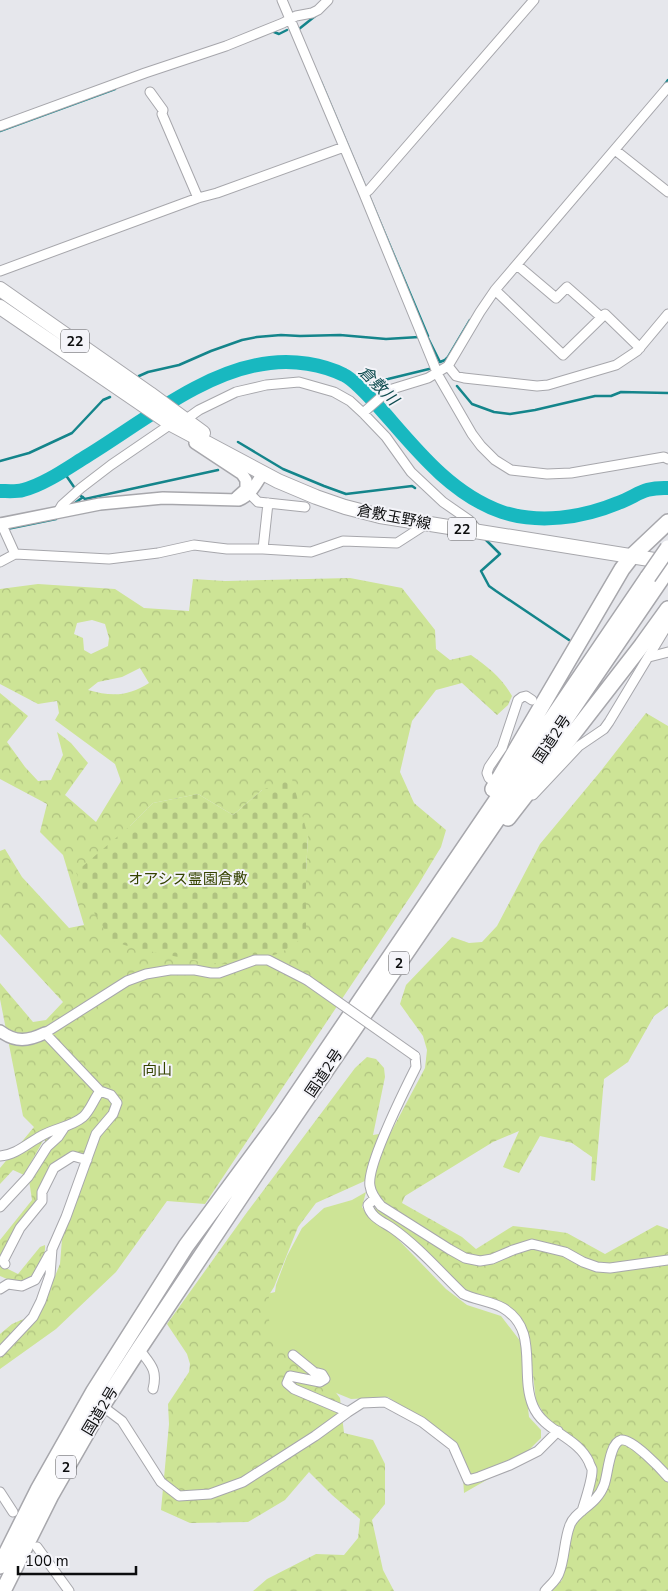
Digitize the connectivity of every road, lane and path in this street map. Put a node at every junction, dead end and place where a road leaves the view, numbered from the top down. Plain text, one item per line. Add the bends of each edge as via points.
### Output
1 (282, 0) edge
2 (328, 0) edge
3 (534, 0) edge
4 (290, 19) junction
5 (668, 87) edge
6 (150, 92) dead end
7 (0, 126) edge
8 (344, 147) junction
9 (615, 150) junction
10 (367, 192) junction
11 (668, 192) edge
12 (198, 198) junction
13 (517, 265) junction
14 (0, 271) edge
15 (0, 289) edge
16 (495, 290) junction
17 (0, 306) edge
18 (668, 314) edge
19 (601, 317) junction
20 (638, 346) junction
21 (448, 366) junction
22 (438, 373) junction
23 (364, 412) junction
24 (178, 420) junction
25 (667, 457) edge
26 (263, 474) junction
27 (249, 493) junction
28 (232, 500) junction
29 (268, 503) junction
30 (305, 507) dead end
31 (58, 512) junction
32 (668, 522) edge
33 (1, 523) edge
34 (428, 523) junction
35 (478, 531) junction
36 (668, 548) edge
37 (263, 549) junction
38 (15, 554) junction
39 (632, 556) junction
40 (0, 562) edge
41 (668, 562) edge
42 (659, 575) edge
43 (668, 609) edge
44 (668, 624) edge
45 (668, 652) edge
46 (649, 656) junction
47 (532, 700) dead end
48 (600, 716) dead end
49 (609, 722) junction
50 (496, 783) junction
51 (528, 794) junction
52 (441, 891) junction
53 (0, 1031) edge
54 (45, 1033) junction
55 (100, 1091) junction
56 (64, 1128) junction
57 (0, 1156) edge
58 (87, 1160) junction
59 (375, 1198) junction
60 (0, 1207) edge
61 (52, 1249) junction
62 (668, 1260) edge
63 (5, 1264) dead end
64 (0, 1289) edge
65 (138, 1348) junction
66 (0, 1352) edge
67 (294, 1355) dead end
68 (153, 1388) dead end
69 (102, 1406) junction
70 (348, 1412) junction
71 (558, 1431) junction
72 (668, 1477) edge
73 (0, 1492) edge
74 (582, 1511) junction
75 (13, 1512) dead end
76 (37, 1547) dead end
77 (0, 1566) edge
78 (3, 1591) edge
79 (68, 1591) edge
80 (545, 1591) edge

1 - 4 street
2 - 4 street via 318,10
3 - 10 street
4 - 7 street via 226,46
4 - 8 street
5 - 9 street
6 - 12 street via 162,110
8 - 10 street
8 - 12 street
9 - 11 street
9 - 13 street
10 - 22 street
12 - 14 street
13 - 16 street
13 - 19 street via 556,298 567,287
15 - 24 main road, 倉敷玉野線 / 22 via 150,394
16 - 19 street via 563,355
16 - 21 street
17 - 24 main road, 倉敷玉野線 / 22 via 137,401
18 - 20 street
19 - 20 street via 604,314
20 - 21 street via 630,357 616,365 548,385 464,378 456,376
21 - 22 street
22 - 23 street via 389,390
22 - 25 street via 472,434 495,460 511,470 559,474
23 - 24 street via 334,392 287,382 236,392
23 - 35 street via 411,472
24 - 26 main road, 倉敷玉野線 / 22
24 - 28 street via 192,441 242,474 246,489
24 - 31 street via 111,465 81,488
26 - 27 street
26 - 34 main road, 倉敷玉野線 / 22 via 345,507
27 - 28 street
27 - 29 street via 258,502
28 - 31 street via 163,498
29 - 30 street
29 - 37 street
31 - 33 street
32 - 39 highway, 2
33 - 38 street
34 - 35 main road, 倉敷玉野線 / 22
34 - 37 street via 397,543 343,541 311,552
35 - 39 main road, 倉敷玉野線 / 22
36 - 42 highway, 国道2号 / 2, bridge
37 - 38 street via 194,545 109,559
38 - 40 street
39 - 41 main road, 倉敷玉野線 / 22
39 - 50 highway, 2 via 572,651
42 - 52 highway, 国道2号 / 2
43 - 51 highway, 2
44 - 46 street
45 - 46 street
46 - 49 street
47 - 50 street via 526,696 518,700 502,748 489,766 486,773
48 - 49 street
49 - 51 street via 579,746 533,795
50 - 52 highway, 2
51 - 52 highway, 2
52 - 65 highway, 国道2号 / 2
52 - 77 highway, 国道2号 / 2 via 186,1246 94,1391
53 - 54 street via 20,1041
54 - 55 street
54 - 59 street, bridge via 127,980 170,970 219,973 256,960 268,960 307,980 415,1056 416,1067 376,1155 369,1185
55 - 56 street via 83,1117
55 - 58 street via 111,1095 117,1103 113,1114 96,1134
56 - 57 street
56 - 60 street
58 - 61 street
58 - 63 street via 73,1156 54,1168 42,1192 42,1201 20,1228 3,1261
59 - 62 street via 381,1206 465,1258 492,1259 532,1244 565,1252 597,1267
59 - 71 street via 368,1205 372,1214 418,1250 463,1294 501,1307 518,1323 524,1333 528,1382 534,1407 540,1417
61 - 64 street via 35,1280 22,1286 8,1284
61 - 66 street via 50,1275 33,1317
65 - 68 street via 156,1377
65 - 69 highway, 国道2号 / 2
67 - 70 street via 326,1379 320,1382 290,1376 287,1383
69 - 70 street via 122,1421 161,1482 179,1496 210,1494 243,1482
69 - 78 highway, 国道2号 / 2 via 51,1495
70 - 71 street via 362,1403 385,1402 422,1422 453,1446 468,1480 538,1451
71 - 74 street via 585,1454 592,1469
72 - 74 street via 633,1444 620,1440 610,1456 598,1498
73 - 75 street
74 - 80 street via 570,1523 559,1575
76 - 79 street

